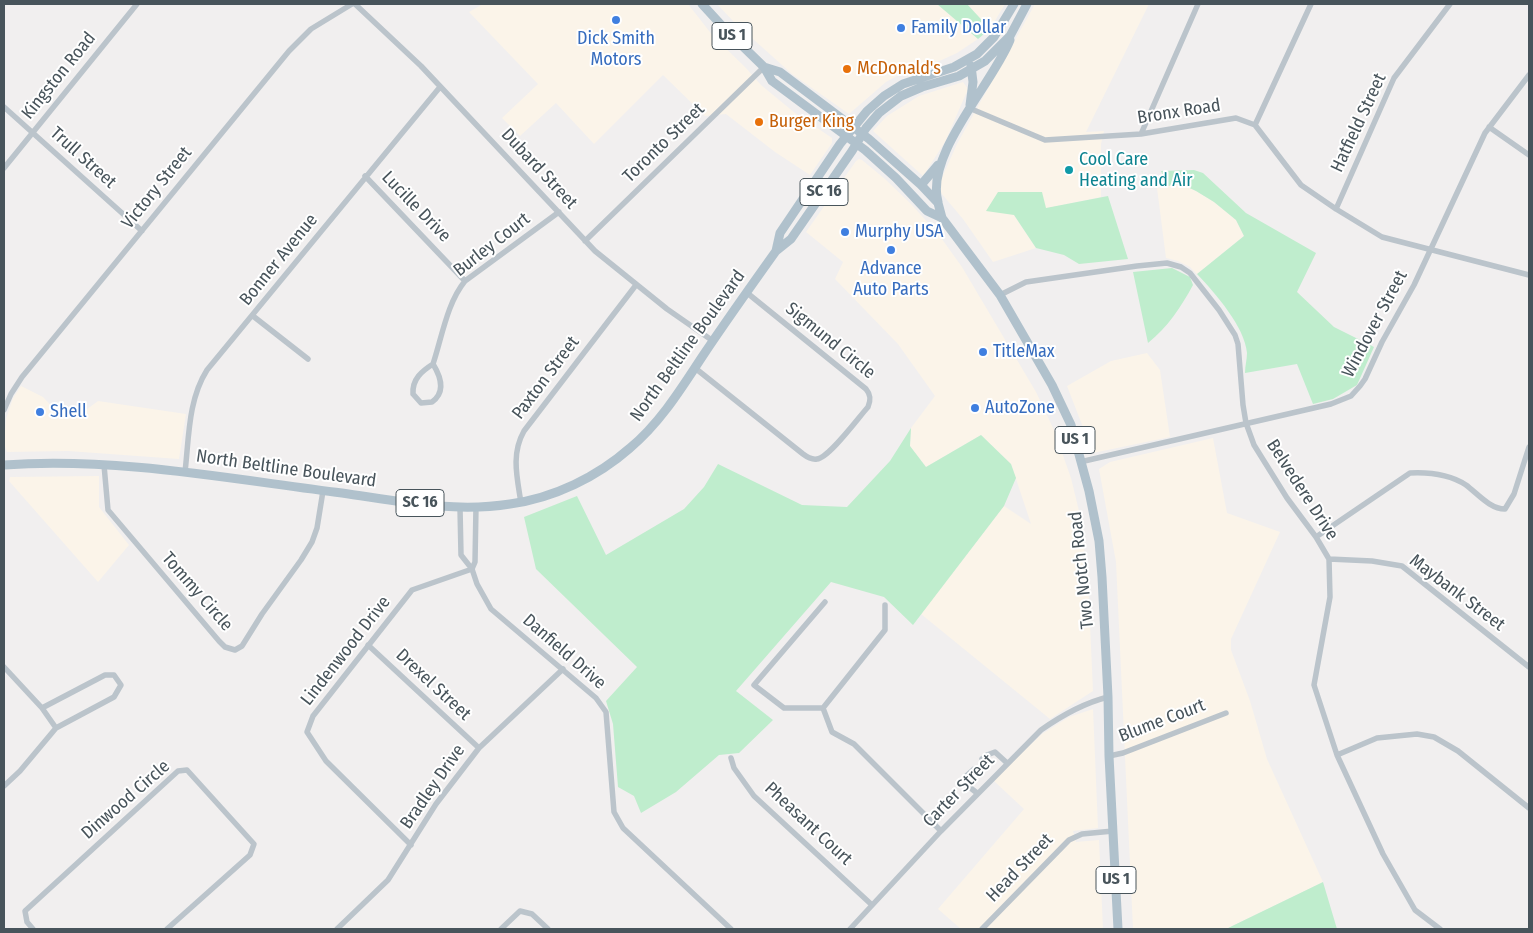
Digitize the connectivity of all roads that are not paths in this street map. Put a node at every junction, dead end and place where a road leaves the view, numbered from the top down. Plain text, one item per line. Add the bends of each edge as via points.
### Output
1 (137, 4) edge
2 (354, 4) edge
3 (702, 4) edge
4 (1014, 4) edge
5 (1027, 4) edge
6 (1198, 4) edge
7 (1311, 4) edge
8 (1450, 4) edge
9 (1015, 28) junction
10 (970, 58) junction
11 (764, 67) junction
12 (972, 69) junction
13 (1529, 75) edge
14 (440, 87) junction
15 (4, 107) edge
16 (969, 108) junction
17 (851, 124) junction
18 (1255, 125) junction
19 (1489, 127) junction
20 (864, 131) junction
21 (32, 133) junction
22 (1141, 134) junction
23 (846, 136) junction
24 (856, 144) junction
25 (1529, 155) edge
26 (940, 163) junction
27 (4, 168) edge
28 (365, 176) junction
29 (921, 185) junction
30 (938, 204) junction
31 (1336, 209) junction
32 (559, 212) junction
33 (942, 218) junction
34 (142, 232) junction
35 (585, 241) junction
36 (1430, 249) junction
37 (776, 251) junction
38 (1529, 275) edge
39 (465, 281) junction
40 (636, 285) junction
41 (746, 292) junction
42 (1000, 295) junction
43 (253, 316) junction
44 (713, 341) junction
45 (308, 360) dead end
46 (433, 364) junction
47 (695, 368) junction
48 (4, 410) edge
49 (1246, 423) junction
50 (1529, 446) edge
51 (1080, 462) junction
52 (4, 465) edge
53 (104, 465) junction
54 (185, 472) junction
55 (323, 491) junction
56 (521, 503) junction
57 (476, 507) junction
58 (460, 508) junction
59 (1316, 538) junction
60 (1328, 559) junction
61 (472, 569) junction
62 (825, 602) dead end
63 (885, 605) dead end
64 (368, 645) junction
65 (4, 667) edge
66 (1529, 667) edge
67 (563, 669) junction
68 (1108, 697) junction
69 (42, 708) junction
70 (823, 708) junction
71 (1226, 713) dead end
72 (56, 728) junction
73 (479, 748) junction
74 (1337, 754) junction
75 (1108, 756) junction
76 (731, 758) dead end
77 (982, 760) dead end
78 (1007, 763) junction
79 (974, 769) dead end
80 (4, 786) edge
81 (978, 793) junction
82 (1529, 808) edge
83 (941, 831) junction
84 (1113, 832) junction
85 (411, 845) junction
86 (872, 905) junction
87 (33, 929) edge
88 (167, 929) edge
89 (338, 929) edge
90 (501, 929) edge
91 (548, 929) edge
92 (731, 929) edge
93 (850, 929) edge
94 (982, 929) edge
95 (1118, 929) edge
96 (1440, 929) edge

1 - 21 street, Kingston Road
2 - 14 street, Dubard Street
2 - 34 street, Victory Street via 311,29 288,51
3 - 11 main road, Two Notch Road / US 1
4 - 10 main road via 994,37
5 - 9 main road
6 - 22 street
7 - 18 street
8 - 31 street, Hatfield Street via 1394,78
9 - 12 main road, North Beltline Boulevard via 992,55
9 - 16 main road via 1002,58
10 - 12 main road
10 - 17 main road via 897,87
11 - 17 main road, Two Notch Road via 780,72
11 - 23 main road, Two Notch Road / US 1 via 772,82
11 - 35 street, Toronto Street
12 - 16 main road
12 - 20 main road, North Beltline Boulevard via 901,96 884,108
13 - 19 street, Windover Street
14 - 28 street, Bonner Avenue
14 - 32 street, Dubard Street
15 - 21 street, Trull Street
16 - 22 street, Bronx Road via 1046,140
16 - 26 main road
17 - 20 main road, Two Notch Road / US 1
17 - 23 main road
18 - 22 street, Bronx Road via 1236,118
18 - 31 street via 1301,185
19 - 25 street
19 - 36 street, Windover Street
20 - 24 main road, North Beltline Boulevard / SC 16
20 - 29 main road, Two Notch Road / US 1
21 - 27 street, Kingston Road
21 - 34 street, Trull Street
23 - 24 main road, Two Notch Road / US 1
23 - 37 main road via 780,233
24 - 33 main road, Two Notch Road / US 1 via 896,178 927,211
24 - 37 main road, North Beltline Boulevard / SC 16 via 791,239
26 - 29 main road
26 - 30 main road via 936,184
28 - 39 street, Lucille Drive
28 - 43 street, Bonner Avenue
29 - 30 main road, Two Notch Road / US 1
30 - 33 main road, Two Notch Road / US 1
31 - 36 street via 1382,237
32 - 35 street, Dubard Street
32 - 39 street, Burley Court
33 - 42 main road, Two Notch Road / US 1
34 - 48 street, Victory Street via 22,377
35 - 40 street, Dubard Street
36 - 38 street
36 - 49 street, Windover Street via 1356,392 1330,404
37 - 41 main road, North Beltline Boulevard / SC 16
39 - 46 street, Burley Court via 451,307
40 - 44 street, Dubard Street
40 - 56 street, Paxton Street via 519,440 515,464
41 - 44 main road, North Beltline Boulevard / SC 16
41 - 47 street, Sigmund Circle via 866,389 871,398 868,407 828,454 814,459 803,454
42 - 49 street, Belvedere Drive via 1026,282 1167,263 1181,267 1200,284 1235,335
42 - 51 main road, Two Notch Road / US 1 via 1069,420
43 - 45 street
43 - 54 street, Bonner Avenue via 213,362 198,386
44 - 47 main road, North Beltline Boulevard / SC 16
46 - 46 street, Burley Court via 441,381 440,392 436,400 425,404 415,398 414,384 420,374
47 - 56 main road, North Beltline Boulevard / SC 16 via 661,416 618,458 579,482
49 - 51 street, Windover Street
49 - 59 street, Belvedere Drive via 1260,455
50 - 59 street via 1514,494 1505,509 1497,509 1465,484 1448,476 1410,473
51 - 68 main road, Two Notch Road / US 1 via 1099,541
52 - 53 main road, North Beltline Boulevard / SC 16
53 - 54 main road, North Beltline Boulevard / SC 16
53 - 55 street, Tommy Circle via 108,510 219,641 235,650 242,646 312,542
54 - 55 main road, North Beltline Boulevard / SC 16
55 - 58 main road, North Beltline Boulevard / SC 16
56 - 57 main road, North Beltline Boulevard / SC 16
57 - 58 main road, North Beltline Boulevard / SC 16
57 - 61 street via 475,562
58 - 61 street, Danfield Drive via 461,555
59 - 60 street, Belvedere Drive
60 - 66 street, Maybank Street via 1372,560 1402,566
60 - 74 street, Belvedere Drive via 1330,597 1314,685
61 - 64 street, Lindenwood Drive via 412,590
61 - 67 street, Danfield Drive via 491,608
62 - 70 street via 754,684 784,708
63 - 70 street via 885,630
64 - 73 street, Drexel Street
64 - 85 street, Lindenwood Drive via 313,716 307,732 326,761
65 - 69 street
67 - 73 street, Bradley Drive
67 - 92 street, Danfield Drive via 596,698 606,712 614,812 622,828
68 - 75 main road, Two Notch Road / US 1
68 - 78 street, Carter Street via 1059,718 1041,730
69 - 72 street
69 - 72 street via 105,675 114,675 121,685 114,697
70 - 83 street via 832,732 854,744
71 - 75 street, Blume Court
72 - 80 street
73 - 85 street, Bradley Drive via 436,804
74 - 82 street via 1377,738 1417,734 1434,736 1458,751
74 - 96 street, Belvedere Drive via 1383,854 1415,910
75 - 84 main road, Two Notch Road / US 1
76 - 86 street, Pheasant Court via 734,768 754,796
77 - 78 street via 995,752
78 - 81 street, Carter Street
79 - 81 street via 965,777 968,786
81 - 83 street, Carter Street
83 - 86 street, Carter Street
84 - 94 street, Head Street via 1082,834 1069,840
84 - 95 main road, Two Notch Road / US 1
85 - 89 street, Bradley Drive via 388,880
86 - 93 street, Carter Street
87 - 88 street, Dinwood Circle via 27,922 25,911 178,770 187,770 254,844 250,855
90 - 91 street via 520,911 532,914

